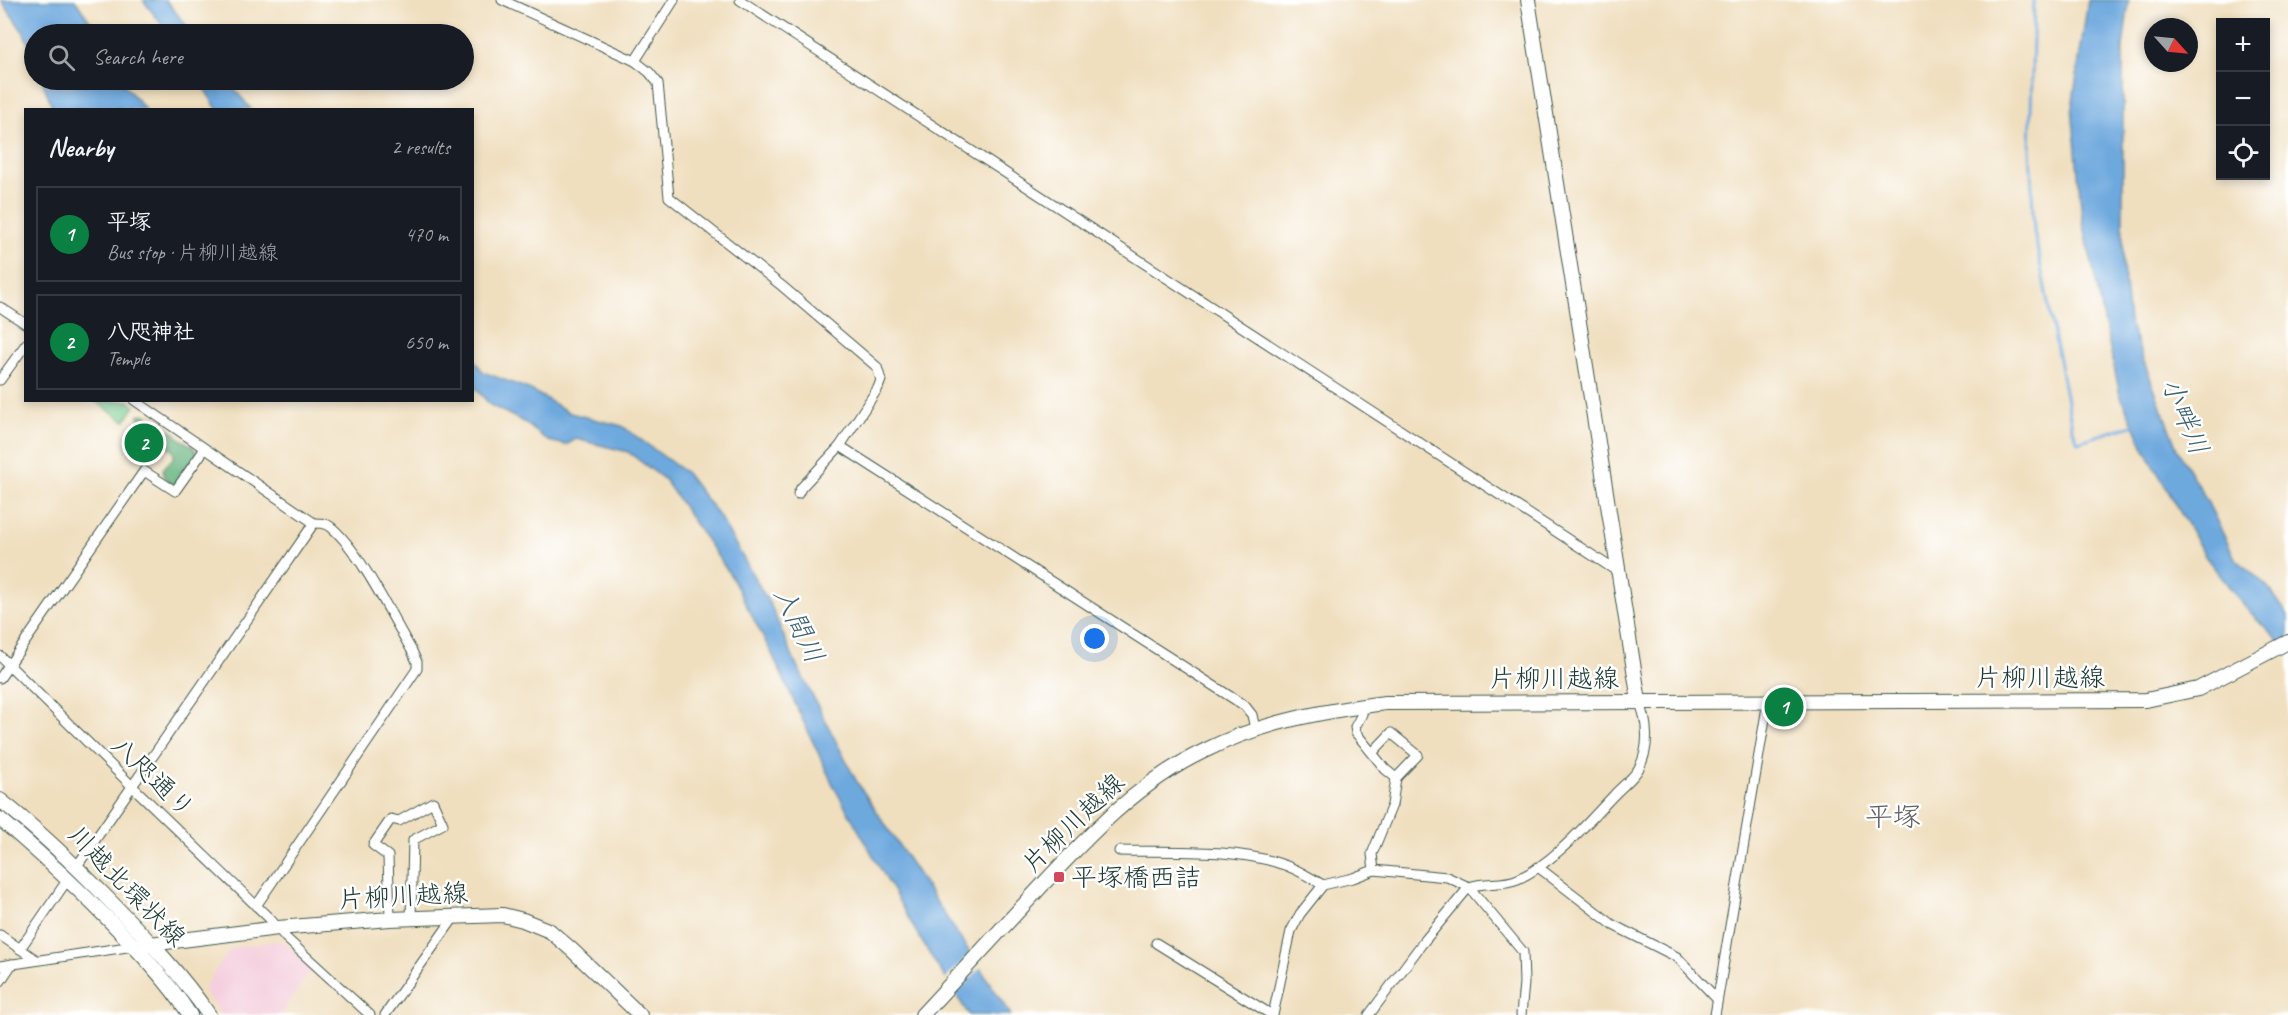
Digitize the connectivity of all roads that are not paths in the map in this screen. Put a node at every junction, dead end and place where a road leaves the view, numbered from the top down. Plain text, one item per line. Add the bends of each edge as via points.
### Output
1 (502, 0) edge
2 (674, 0) edge
3 (740, 0) edge
4 (1528, 0) edge
5 (635, 61) junction
6 (0, 307) edge
7 (24, 323) edge
8 (24, 347) edge
9 (0, 381) edge
10 (137, 402) edge
11 (840, 446) junction
12 (204, 450) junction
13 (798, 494) dead end
14 (314, 523) junction
15 (1618, 572) junction
16 (2288, 642) edge
17 (0, 656) edge
18 (9, 665) junction
19 (0, 678) edge
20 (1640, 701) junction
21 (1768, 701) junction
22 (1362, 706) junction
23 (1255, 729) junction
24 (1373, 752) junction
25 (1396, 778) junction
26 (132, 786) junction
27 (0, 800) edge
28 (0, 819) edge
29 (1119, 851) dead end
30 (77, 866) junction
31 (1538, 867) junction
32 (1374, 870) junction
33 (68, 879) junction
34 (1323, 885) junction
35 (1469, 887) junction
36 (256, 906) junction
37 (455, 916) junction
38 (390, 919) junction
39 (411, 919) junction
40 (278, 928) junction
41 (0, 935) edge
42 (152, 943) junction
43 (1156, 943) dead end
44 (134, 946) junction
45 (20, 949) junction
46 (35, 959) junction
47 (12, 964) junction
48 (0, 966) edge
49 (0, 982) edge
50 (1716, 998) junction
51 (186, 1013) edge
52 (209, 1015) edge
53 (370, 1015) edge
54 (385, 1015) edge
55 (640, 1015) edge
56 (922, 1015) edge
57 (1272, 1015) edge
58 (1369, 1015) edge
59 (1521, 1015) edge
60 (1715, 1015) edge

1 - 5 street
2 - 5 street
3 - 15 street
4 - 15 main road
5 - 11 street via 658,82 669,197 782,286 877,368 881,380 878,388
6 - 7 street
8 - 9 street
10 - 12 street
11 - 13 street
11 - 23 street via 1245,706
12 - 14 street
12 - 18 street via 175,491 144,471
14 - 26 street
14 - 36 street via 330,526 346,542 412,651 417,669
15 - 20 main road
16 - 21 main road, 片柳川越線 via 2198,689 2146,700
17 - 18 street, 八咫通り
18 - 19 street
18 - 26 street, 八咫通り
20 - 21 main road, 片柳川越線
20 - 22 main road, 片柳川越線
20 - 31 street via 1645,714 1646,745 1638,770
21 - 50 street
22 - 23 main road, 片柳川越線
22 - 24 street via 1356,733
23 - 56 main road, 片柳川越線 via 1178,764 1090,833
24 - 25 street
24 - 25 street via 1390,733 1418,754
25 - 32 street via 1392,805 1372,854
26 - 30 street
26 - 36 street, 八咫通り
27 - 30 main road, 川越北環状線
28 - 33 main road, 川越北環状線
29 - 34 street via 1198,852 1266,859 1293,868
30 - 42 main road, 川越北環状線
31 - 35 street via 1504,884
31 - 50 street via 1613,925 1677,957
32 - 34 street
32 - 35 street via 1448,877
33 - 44 main road, 川越北環状線
33 - 45 street
34 - 57 street via 1291,931
35 - 58 street
35 - 59 street via 1523,952
36 - 40 street, 八咫通り
37 - 39 main road, 片柳川越線
37 - 54 street
37 - 55 main road, 片柳川越線 via 503,915 550,931
38 - 39 main road, 片柳川越線
38 - 39 street via 388,856 373,845 391,819 399,821 433,802 443,824 413,840
38 - 40 main road, 片柳川越線
40 - 42 main road, 片柳川越線
40 - 53 street, 八咫通り
41 - 45 street
42 - 44 main road, 片柳川越線
42 - 52 main road, 川越北環状線
43 - 57 street
44 - 46 street
44 - 51 main road, 川越北環状線
45 - 46 street
46 - 47 street
47 - 48 street
47 - 49 street
50 - 60 street

